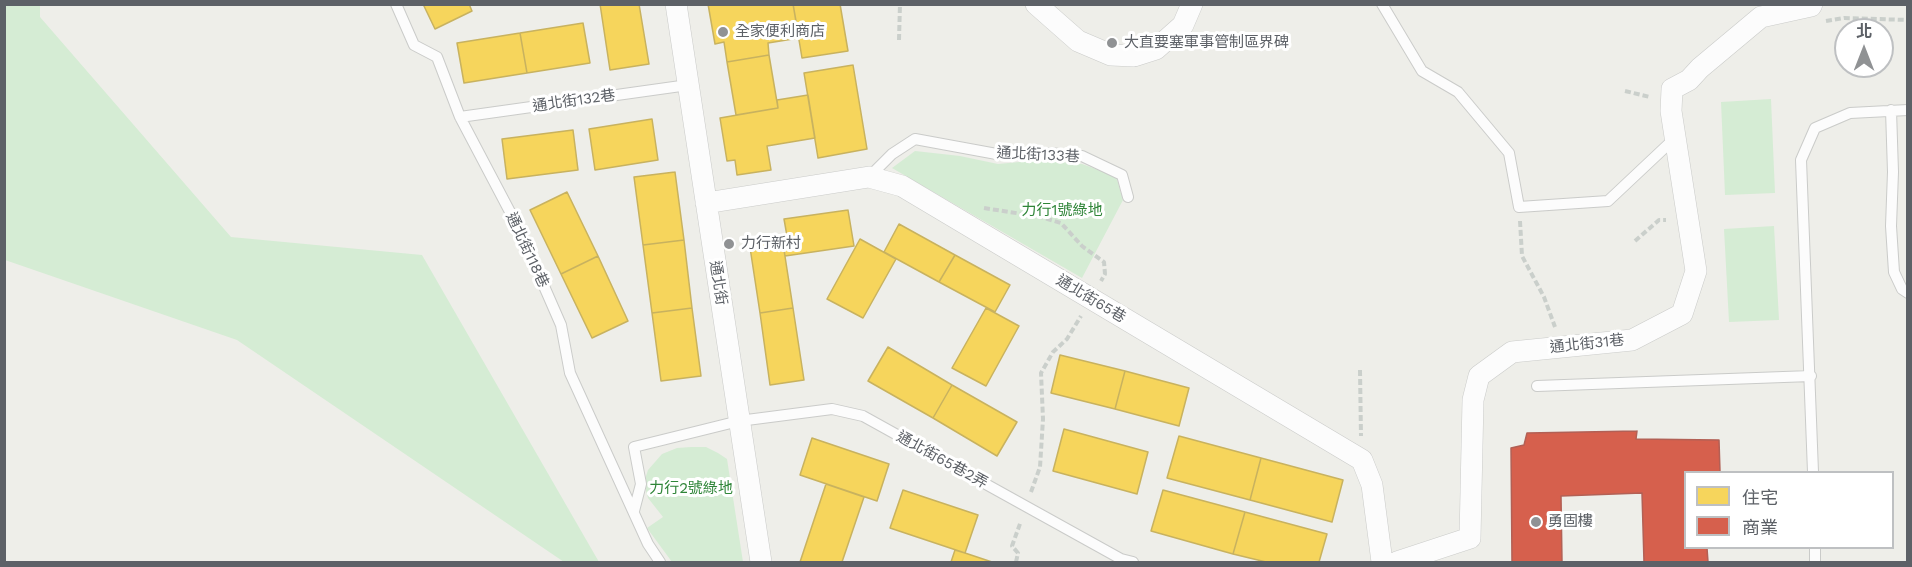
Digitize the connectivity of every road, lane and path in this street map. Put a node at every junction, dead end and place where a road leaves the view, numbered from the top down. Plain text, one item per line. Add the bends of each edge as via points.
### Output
1 (396, 4) edge
2 (676, 4) edge
3 (900, 4) edge
4 (1036, 4) edge
5 (1192, 4) edge
6 (1382, 4) edge
7 (1817, 14) edge
8 (1908, 20) edge
9 (899, 40) dead end
10 (688, 85) junction
11 (1891, 110) junction
12 (1908, 110) edge
13 (460, 117) junction
14 (1676, 137) junction
15 (869, 177) junction
16 (1128, 198) dead end
17 (706, 203) junction
18 (1520, 207) junction
19 (980, 208) dead end
20 (1688, 219) junction
21 (1635, 241) dead end
22 (1908, 293) edge
23 (1091, 298) junction
24 (1562, 347) junction
25 (1360, 370) dead end
26 (1811, 376) junction
27 (1537, 386) dead end
28 (739, 421) junction
29 (1362, 460) junction
30 (1813, 471) edge
31 (1026, 506) junction
32 (634, 511) junction
33 (660, 562) edge
34 (761, 562) edge
35 (1016, 562) edge
36 (1133, 562) edge
37 (1382, 562) edge
38 (1397, 562) edge

1 - 13 lane, 通北街118巷 via 414,45 437,57
2 - 10 street, 通北街
3 - 9 path
4 - 5 street via 1078,41 1111,56 1134,56 1156,50 1183,25
6 - 18 lane via 1422,71 1458,92 1509,153
7 - 8 path
7 - 14 street, 通北街31巷 via 1811,6 1761,17 1689,80 1672,88
10 - 13 lane, 通北街132巷
10 - 17 street, 通北街
11 - 12 lane
11 - 22 lane via 1894,272
11 - 26 lane via 1850,113 1815,128 1801,160
13 - 32 lane, 通北街118巷 via 519,229 561,325 570,373
14 - 18 lane via 1608,201
14 - 20 street, 通北街31巷
15 - 16 lane, 通北街133巷 via 892,154 915,139 1002,155 1082,156 1122,175
15 - 17 street, 通北街65巷
15 - 23 street, 通北街65巷 via 902,186
17 - 28 street, 通北街
18 - 24 path via 1522,256 1544,297
19 - 23 path via 1061,223 1104,262 1105,274
20 - 21 path via 1659,220
20 - 24 street, 通北街31巷 via 1696,271 1682,314 1632,339
23 - 29 street, 通北街65巷
23 - 31 path via 1068,339 1053,352 1041,373 1040,467
24 - 38 street, 通北街31巷 via 1512,352 1479,376 1473,400 1470,537
25 - 29 path
26 - 27 lane
26 - 30 lane
28 - 31 lane, 通北街65巷2弄 via 832,409 862,416
28 - 32 lane via 634,447 641,484
28 - 34 street, 通北街
29 - 37 street via 1372,485
31 - 35 path via 1012,546 1018,553
31 - 36 lane, 通北街65巷2弄
32 - 33 lane, 通北街118巷

